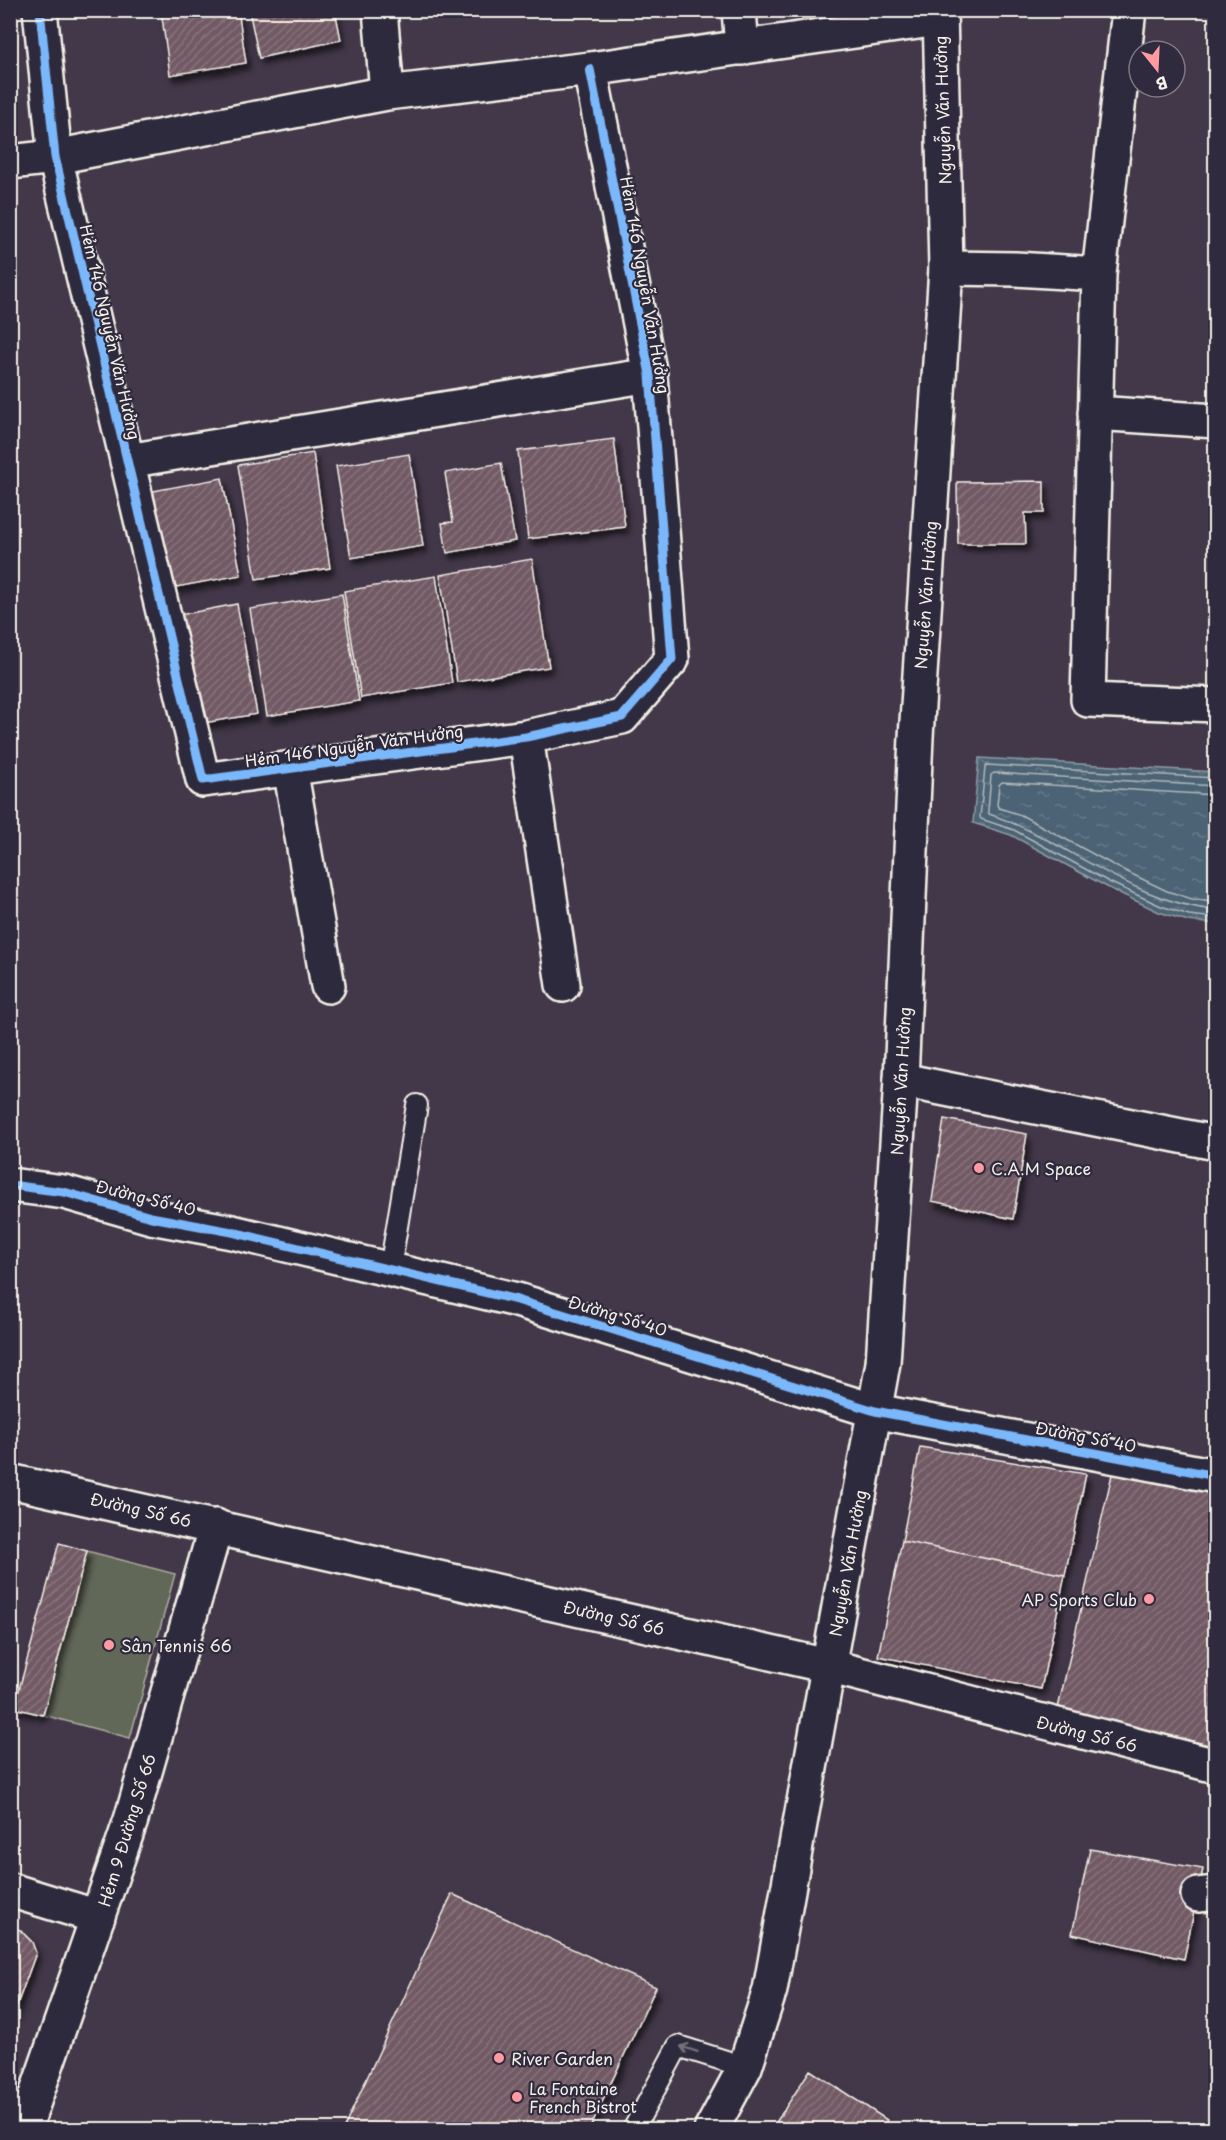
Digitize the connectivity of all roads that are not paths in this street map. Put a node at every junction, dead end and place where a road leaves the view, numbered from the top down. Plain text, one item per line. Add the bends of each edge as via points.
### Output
1 (40, 10) edge
2 (380, 10) edge
3 (739, 10) edge
4 (1129, 10) edge
5 (939, 15) edge
6 (742, 48) junction
7 (590, 69) junction
8 (387, 93) junction
9 (55, 157) junction
10 (10, 162) edge
11 (946, 268) junction
12 (1099, 274) junction
13 (650, 375) junction
14 (1095, 413) junction
15 (1215, 421) edge
16 (127, 461) junction
17 (1215, 705) edge
18 (526, 737) junction
19 (290, 768) junction
20 (563, 984) dead end
21 (328, 986) dead end
22 (901, 1080) junction
23 (417, 1105) dead end
24 (1215, 1143) edge
25 (10, 1185) edge
26 (390, 1269) junction
27 (875, 1411) junction
28 (1215, 1476) edge
29 (10, 1480) edge
30 (216, 1526) junction
31 (828, 1666) junction
32 (1215, 1766) edge
33 (10, 1890) edge
34 (98, 1917) junction
35 (745, 2067) junction
36 (24, 2130) edge
37 (633, 2130) edge
38 (711, 2130) edge

1 - 9 street, Hẻm 146 Nguyễn Văn Hưởng
2 - 8 street
3 - 6 street
4 - 12 street
5 - 6 street
5 - 11 street, Nguyễn Văn Hưởng
6 - 7 street
7 - 8 street
7 - 13 street, Hẻm 146 Nguyễn Văn Hưởng
8 - 9 street
9 - 10 street
9 - 16 street, Hẻm 146 Nguyễn Văn Hưởng
11 - 12 street
11 - 22 street, Nguyễn Văn Hưởng via 916,737
12 - 14 street
13 - 16 street
13 - 18 street, Hẻm 146 Nguyễn Văn Hưởng via 672,659 622,717
14 - 15 street
14 - 17 street via 1088,700
16 - 19 street, Hẻm 146 Nguyễn Văn Hưởng via 203,780
18 - 19 street, Hẻm 146 Nguyễn Văn Hưởng
18 - 20 street
19 - 21 street
22 - 24 street
22 - 27 street, Nguyễn Văn Hưởng via 883,1364
23 - 26 lane
25 - 26 street, Đường Số 40 via 64,1192 151,1217
26 - 27 street, Đường Số 40 via 517,1300
27 - 28 street, Đường Số 40
27 - 31 street, Nguyễn Văn Hưởng
29 - 30 street, Đường Số 66
30 - 31 street, Đường Số 66
30 - 34 street, Hẻm 9 Đường Số 66 via 131,1820
31 - 32 street, Đường Số 66
31 - 35 street, Nguyễn Văn Hưởng via 770,1990
33 - 34 street
34 - 36 street, Hẻm 9 Đường Số 66
35 -> 37 lane via 678,2046
35 - 38 street, Nguyễn Văn Hưởng

